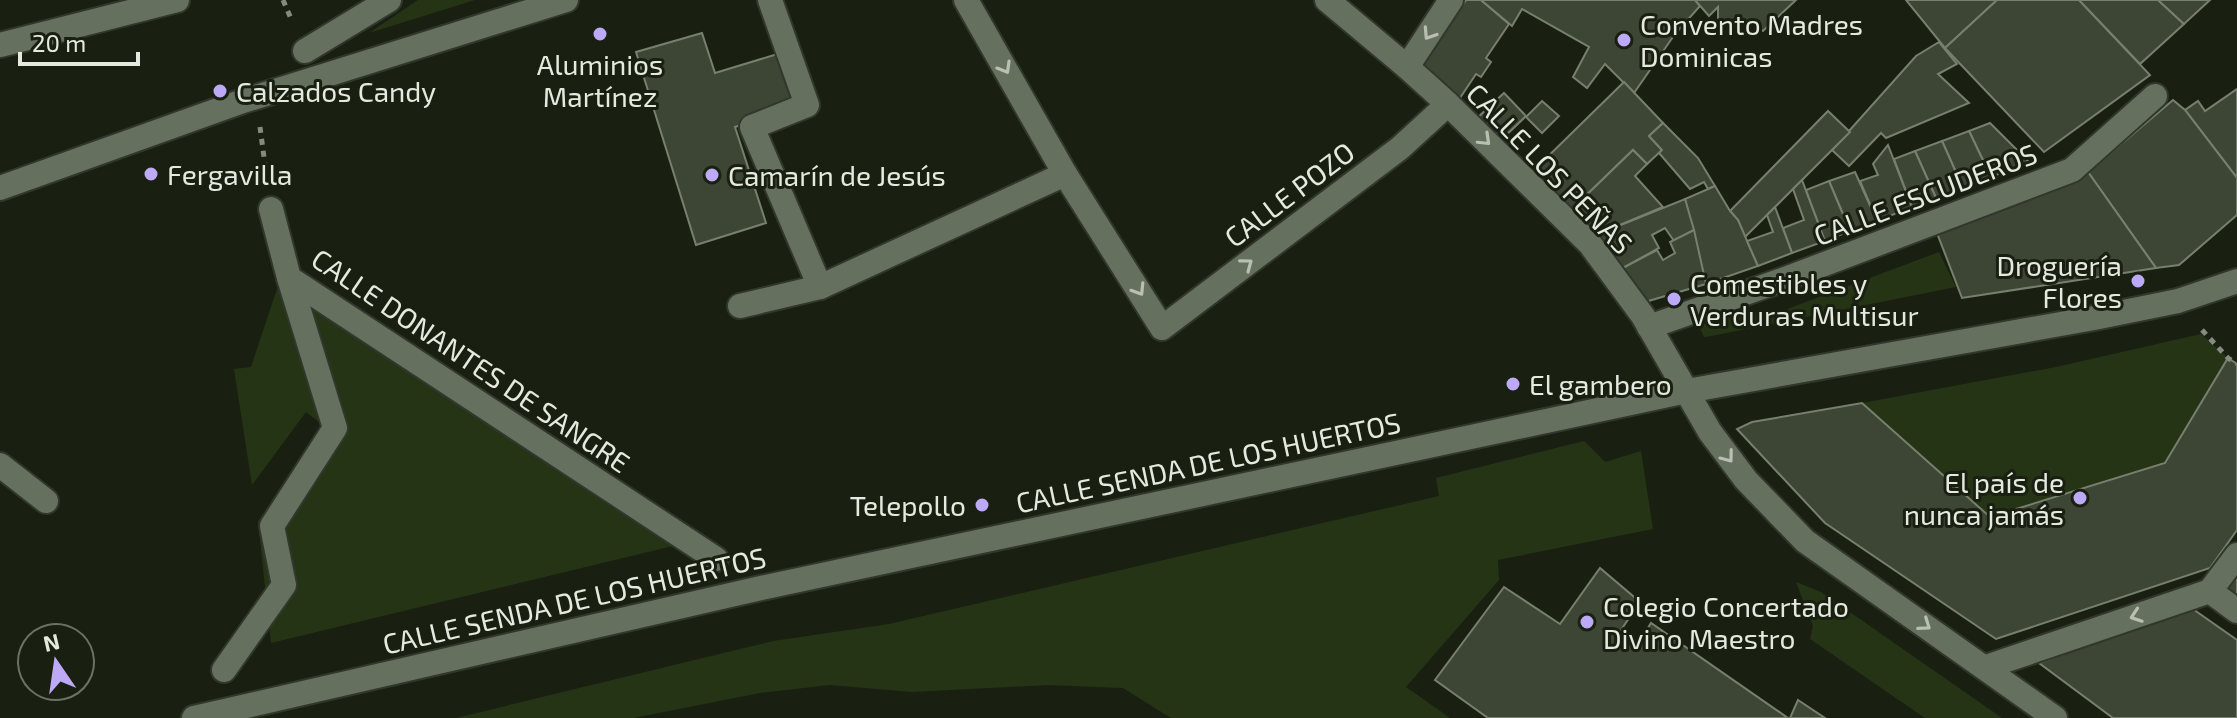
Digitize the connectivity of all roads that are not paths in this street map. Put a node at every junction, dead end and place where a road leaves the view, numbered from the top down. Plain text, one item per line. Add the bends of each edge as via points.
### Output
1 (177, 0) edge
2 (389, 0) edge
3 (566, 0) edge
4 (770, 0) edge
5 (966, 0) edge
6 (1327, 0) edge
7 (1451, 0) edge
8 (0, 45) edge
9 (305, 51) dead end
10 (1407, 67) junction
11 (2155, 96) dead end
12 (1448, 104) junction
13 (1065, 174) junction
14 (0, 188) edge
15 (271, 209) road end
16 (289, 278) junction
17 (2237, 281) edge
18 (820, 287) junction
19 (740, 306) dead end
20 (1649, 327) junction
21 (1687, 391) junction
22 (0, 465) edge
23 (46, 501) dead end
24 (2237, 555) edge
25 (716, 559) dead end
26 (2210, 591) junction
27 (2237, 611) edge
28 (1986, 667) junction
29 (224, 670) dead end
30 (194, 718) edge
31 (2055, 718) edge

1 - 8 street
2 - 9 street
3 - 14 street via 243,101
4 - 18 street via 807,105 752,127
5 -> 13 street
6 - 10 street, CALLE LOS PEÑAS
7 -> 10 street
10 - 12 street, CALLE LOS PEÑAS
11 - 20 street, CALLE ESCUDEROS via 2072,170
13 -> 12 street, CALLE POZO via 1162,328 1400,148
12 -> 20 street, CALLE LOS PEÑAS via 1590,244
13 - 18 street
15 - 16 street, CALLE DONANTES DE SANGRE
16 - 25 street, CALLE DONANTES DE SANGRE
16 - 29 street via 335,428 272,526 284,585
17 - 21 street, CALLE SENDA DE LOS HUERTOS via 2178,301 2094,318
18 - 19 street
20 - 21 street, CALLE LOS PEÑAS
21 -> 28 street, CALLE LOS PEÑAS via 1746,480 1805,541
21 - 30 street, CALLE SENDA DE LOS HUERTOS via 776,585
22 - 23 street
24 - 26 street
26 - 27 street
26 -> 28 street
28 - 31 street, CALLE LOS PEÑAS

